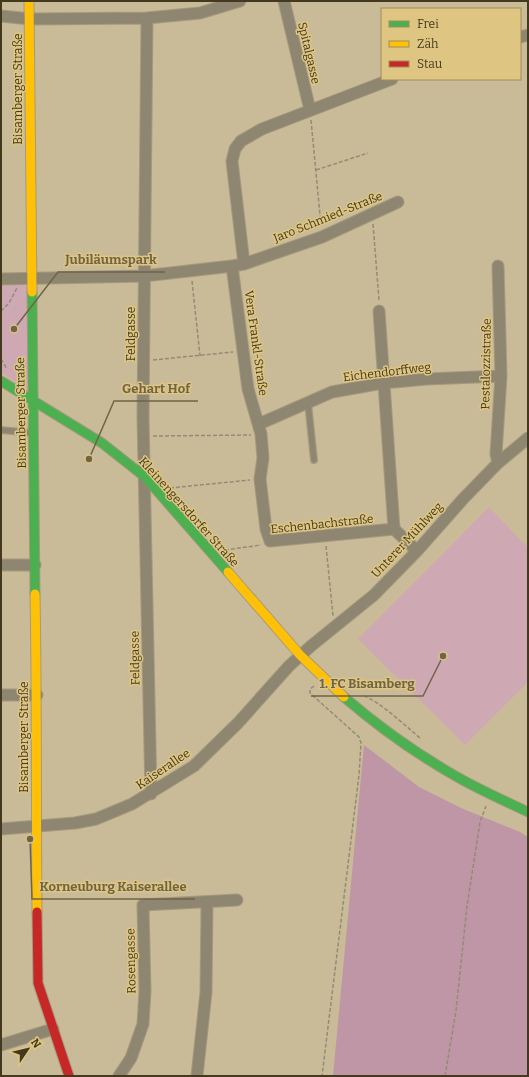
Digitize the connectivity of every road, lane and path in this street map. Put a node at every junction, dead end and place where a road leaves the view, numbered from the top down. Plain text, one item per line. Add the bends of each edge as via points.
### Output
1 (29, 1) edge
2 (240, 1) edge
3 (284, 1) edge
4 (1, 16) edge
5 (147, 18) junction
6 (30, 19) junction
7 (389, 80) edge
8 (310, 110) junction
9 (368, 153) dead end
10 (316, 170) junction
11 (398, 202) dead end
12 (370, 215) junction
13 (322, 237) junction
14 (244, 264) junction
15 (232, 266) junction
16 (498, 266) dead end
17 (190, 271) junction
18 (144, 276) junction
19 (1, 279) edge
20 (26, 279) junction
21 (1, 311) edge
22 (379, 312) joint
23 (243, 351) junction
24 (200, 356) junction
25 (144, 361) junction
26 (501, 376) junction
27 (1, 381) edge
28 (384, 383) junction
29 (33, 402) junction
30 (308, 403) junction
31 (260, 429) junction
32 (1, 430) edge
33 (33, 433) junction
34 (144, 436) junction
35 (528, 438) edge
36 (314, 460) dead end
37 (498, 462) junction
38 (145, 477) junction
39 (260, 479) junction
40 (172, 494) dead end
41 (394, 529) junction
42 (325, 536) junction
43 (270, 541) junction
44 (221, 550) dead end
45 (417, 551) junction
46 (1, 565) edge
47 (35, 565) junction
48 (338, 625) junction
49 (300, 655) junction
50 (316, 684) dead end
51 (1, 695) edge
52 (37, 695) junction
53 (360, 695) dead end
54 (422, 740) dead end
55 (151, 794) junction
56 (491, 794) junction
57 (528, 812) edge
58 (36, 826) junction
59 (1, 829) edge
60 (237, 900) dead end
61 (207, 902) junction
62 (53, 1029) junction
63 (1, 1045) edge
64 (69, 1076) edge
65 (119, 1076) edge
66 (197, 1076) edge
67 (322, 1076) edge
68 (445, 1076) edge

1 - 6 street, Bisamberger Straße
2 - 5 street via 200,13
3 - 8 street, Spitalgasse
4 - 6 street
5 - 6 street
5 - 18 street, Feldgasse
6 - 20 street, Bisamberger Straße
7 - 8 street
8 - 10 path
8 - 14 street via 241,140 235,150 232,160
9 - 10 path
10 - 13 path
11 - 12 street, Jaro Schmied-Straße
12 - 13 street, Jaro Schmied-Straße
12 - 22 path via 373,222
13 - 14 street, Jaro Schmied-Straße
14 - 15 street, Jaro Schmied-Straße
15 - 17 street, Jaro Schmied-Straße
15 - 23 street, Vera Frankl-Straße
16 - 26 street, Pestalozzistraße
17 - 18 street, Jaro Schmied-Straße
17 - 24 path
18 - 20 street, Jaro Schmied-Straße
18 - 25 street, Feldgasse
19 - 20 street, Jaro Schmied-Straße
20 - 21 path
20 - 29 street, Bisamberger Straße
22 - 28 street
23 - 24 path
23 - 31 street, Vera Frankl-Straße via 249,394
24 - 25 path
25 - 34 street, Feldgasse
26 - 28 street, Eichendorffweg via 427,378
26 - 37 street, Pestalozzistraße via 496,454
27 - 29 street, Kleinengersdorfer Straße
28 - 30 street, Eichendorffweg via 332,392
28 - 41 street
29 - 33 street, Bisamberger Straße
29 - 38 street, Kleinengersdorfer Straße via 97,439
30 - 31 street, Eichendorffweg
30 - 36 lane
31 - 34 path
31 - 39 street, Vera Frankl-Straße via 263,458
32 - 33 lane
33 - 47 street, Bisamberger Straße
34 - 38 street, Feldgasse
35 - 37 street, Unterer Mühlweg
37 - 45 street, Unterer Mühlweg
38 - 49 street, Kleinengersdorfer Straße
38 - 55 street, Feldgasse
39 - 40 path via 168,488
39 - 43 street, Vera Frankl-Straße via 266,529
41 - 42 street, Eschenbachstraße
41 - 45 street
42 - 43 street, Eschenbachstraße
42 - 48 path via 333,615
43 - 44 path, Eschenbachstraße via 266,544
45 - 48 street, Unterer Mühlweg via 374,595
46 - 47 street
47 - 52 street, Bisamberger Straße
48 - 49 street, Unterer Mühlweg
49 - 55 street, Kaiserallee via 238,723 194,766
49 - 56 street, Kleinengersdorfer Straße via 385,732 441,768
50 - 67 path via 310,693 359,737 362,743
51 - 52 street
52 - 58 street, Bisamberger Straße
53 - 54 path via 368,698
55 - 58 street, Kaiserallee via 96,819
56 - 57 street, Kleinengersdorfer Straße
56 - 68 path via 480,822 466,906 456,1011
58 - 59 street, Kaiserallee
58 - 62 street, Bisamberger Straße via 38,983
60 - 61 street, Rosengasse
61 - 65 street, Rosengasse via 143,905 143,1024 131,1058
61 - 66 street via 206,992
62 - 63 street
62 - 64 street, Bisamberger Straße

